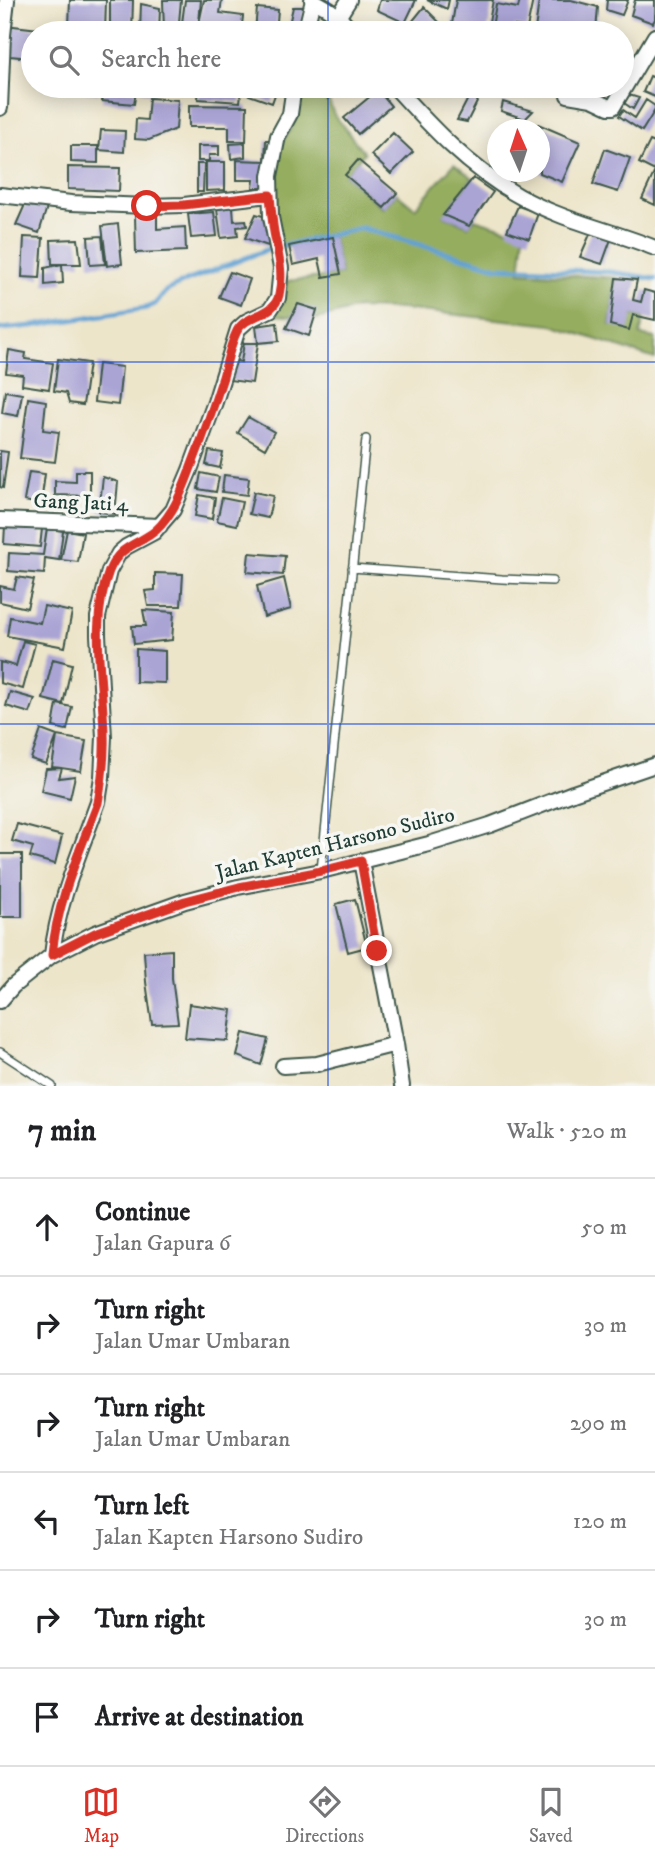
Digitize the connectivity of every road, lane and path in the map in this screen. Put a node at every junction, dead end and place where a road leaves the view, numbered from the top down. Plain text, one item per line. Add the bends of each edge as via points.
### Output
1 (7, 0) edge
2 (312, 0) edge
3 (349, 0) edge
4 (339, 16) junction
5 (307, 21) edge
6 (343, 21) edge
7 (655, 36) edge
8 (634, 72) edge
9 (293, 98) edge
10 (405, 98) edge
11 (587, 98) edge
12 (618, 98) edge
13 (0, 108) edge
14 (0, 195) edge
15 (270, 195) junction
16 (655, 248) edge
17 (366, 439) dead end
18 (0, 520) edge
19 (160, 526) junction
20 (352, 568) junction
21 (552, 581) dead end
22 (655, 765) edge
23 (361, 861) junction
24 (321, 871) junction
25 (52, 955) junction
26 (0, 1001) edge
27 (396, 1044) junction
28 (0, 1052) edge
29 (283, 1066) dead end
30 (52, 1086) edge
31 (402, 1086) edge

1 - 13 street
2 - 4 street
2 - 5 street
3 - 4 street
4 - 6 street
7 - 8 street
9 - 15 street via 277,141
10 - 16 street via 452,148 520,197
11 - 12 street via 609,107
14 - 15 street via 147,206
15 - 19 street via 281,279 276,302 238,329 190,470 173,510
17 - 20 lane
18 - 19 street, Gang Jati 4
19 - 25 street via 119,553 109,571 98,617 102,777 98,803 63,897
20 - 21 lane
20 - 24 lane
22 - 23 street, Jalan Kapten Harsono Sudiro via 490,825
23 - 24 street, Jalan Kapten Harsono Sudiro
23 - 27 street
24 - 25 street, Jalan Kapten Harsono Sudiro via 185,901 95,933
25 - 26 street, Jalan Kapten Harsono Sudiro
27 - 29 street via 317,1064
27 - 31 street
28 - 30 lane

